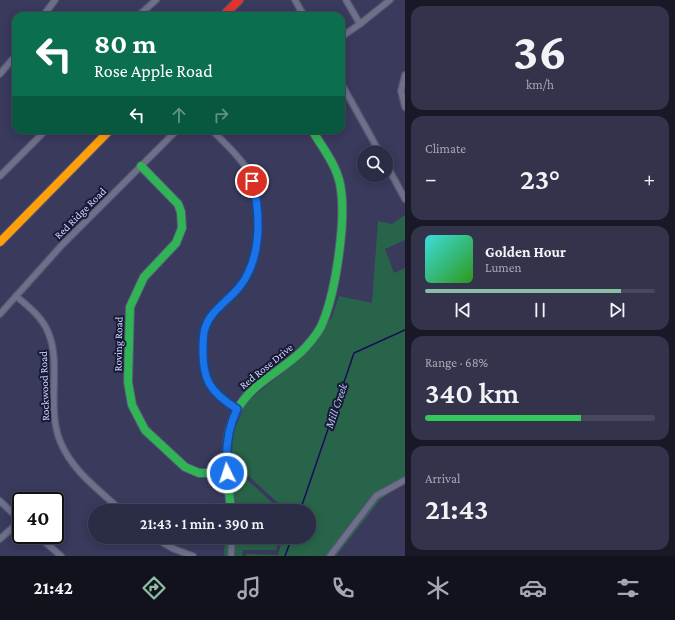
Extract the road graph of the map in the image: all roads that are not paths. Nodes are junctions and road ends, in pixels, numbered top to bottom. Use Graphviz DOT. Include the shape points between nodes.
graph roads {
  1 [pos="56,0"];
  2 [pos="156,0"];
  3 [pos="239,0"];
  4 [pos="295,0"];
  5 [pos="346,0"];
  6 [pos="390,0"];
  7 [pos="46,12"];
  8 [pos="142,12"];
  9 [pos="227,12"];
  10 [pos="302,12"];
  11 [pos="360,24"];
  12 [pos="345,34"];
  13 [pos="12,60"];
  14 [pos="0,74"];
  15 [pos="405,75"];
  16 [pos="345,90"];
  17 [pos="405,107"];
  18 [pos="42,134"];
  19 [pos="106,134"];
  20 [pos="173,134"];
  21 [pos="216,134"];
  22 [pos="314,134"];
  23 [pos="376,146"];
  24 [pos="142,166"];
  25 [pos="0,176"];
  26 [pos="393,177"];
  27 [pos="405,199"];
  28 [pos="0,242"];
  29 [pos="16,296"];
  30 [pos="0,314"];
  31 [pos="237,409"];
  32 [pos="227,473"];
  33 [pos="405,480"];
  34 [pos="0,501"];
  35 [pos="114,504"];
  36 [pos="230,504"];
  37 [pos="12,512"];
  38 [pos="12,529"];
  39 [pos="0,539"];
  40 [pos="47,544"];
  41 [pos="165,544"];
  42 [pos="232,544"];
  43 [pos="60,556"];
  44 [pos="193,556"];
  45 [pos="231,556"];
  46 [pos="330,556"];
  1 -- 7 [label="street"];
  2 -- 8 [label="street"];
  3 -- 9 [label="street"];
  4 -- 10 [label="street"];
  5 -- 11 [label="street"];
  6 -- 11 [label="street"];
  11 -- 12 [label="street"];
  13 -- 14 [label="street"];
  15 -- 17 [label="street" via="400,91"];
  16 -- 23 [label="street"];
  18 -- 25 [label="street"];
  19 -- 28 [label="street"];
  20 -- 24 [label="street, Red Ridge Road"];
  21 -- 31 [label="street" via="243,163 252,181 257,204 256,248 249,271 232,296 212,315 204,329 203,337 202,361 205,377 217,395"];
  22 -- 31 [label="street, Red Rose Drive" via="336,174 342,197 342,217 328,306 318,330 307,346 249,393"];
  24 -- 29 [label="street, Red Ridge Road" via="61,246"];
  24 -- 32 [label="street, Roving Road" via="178,204 182,228 176,243 144,277 130,307 128,382 132,405 145,430 185,466 199,473"];
  26 -- 27 [label="street"];
  29 -- 30 [label="street, Red Ridge Road"];
  29 -- 35 [label="street, Rockwood Road" via="38,316 52,342 54,419 64,451 77,470"];
  31 -- 32 [label="street, Red Rose Drive" via="226,444"];
  32 -- 36 [label="street, Red Rose Drive"];
  33 -- 46 [label="street" via="376,496"];
  34 -- 37 [label="street"];
  38 -- 39 [label="street"];
  40 -- 43 [label="street"];
  41 -- 44 [label="street"];
  42 -- 45 [label="street"];
}
